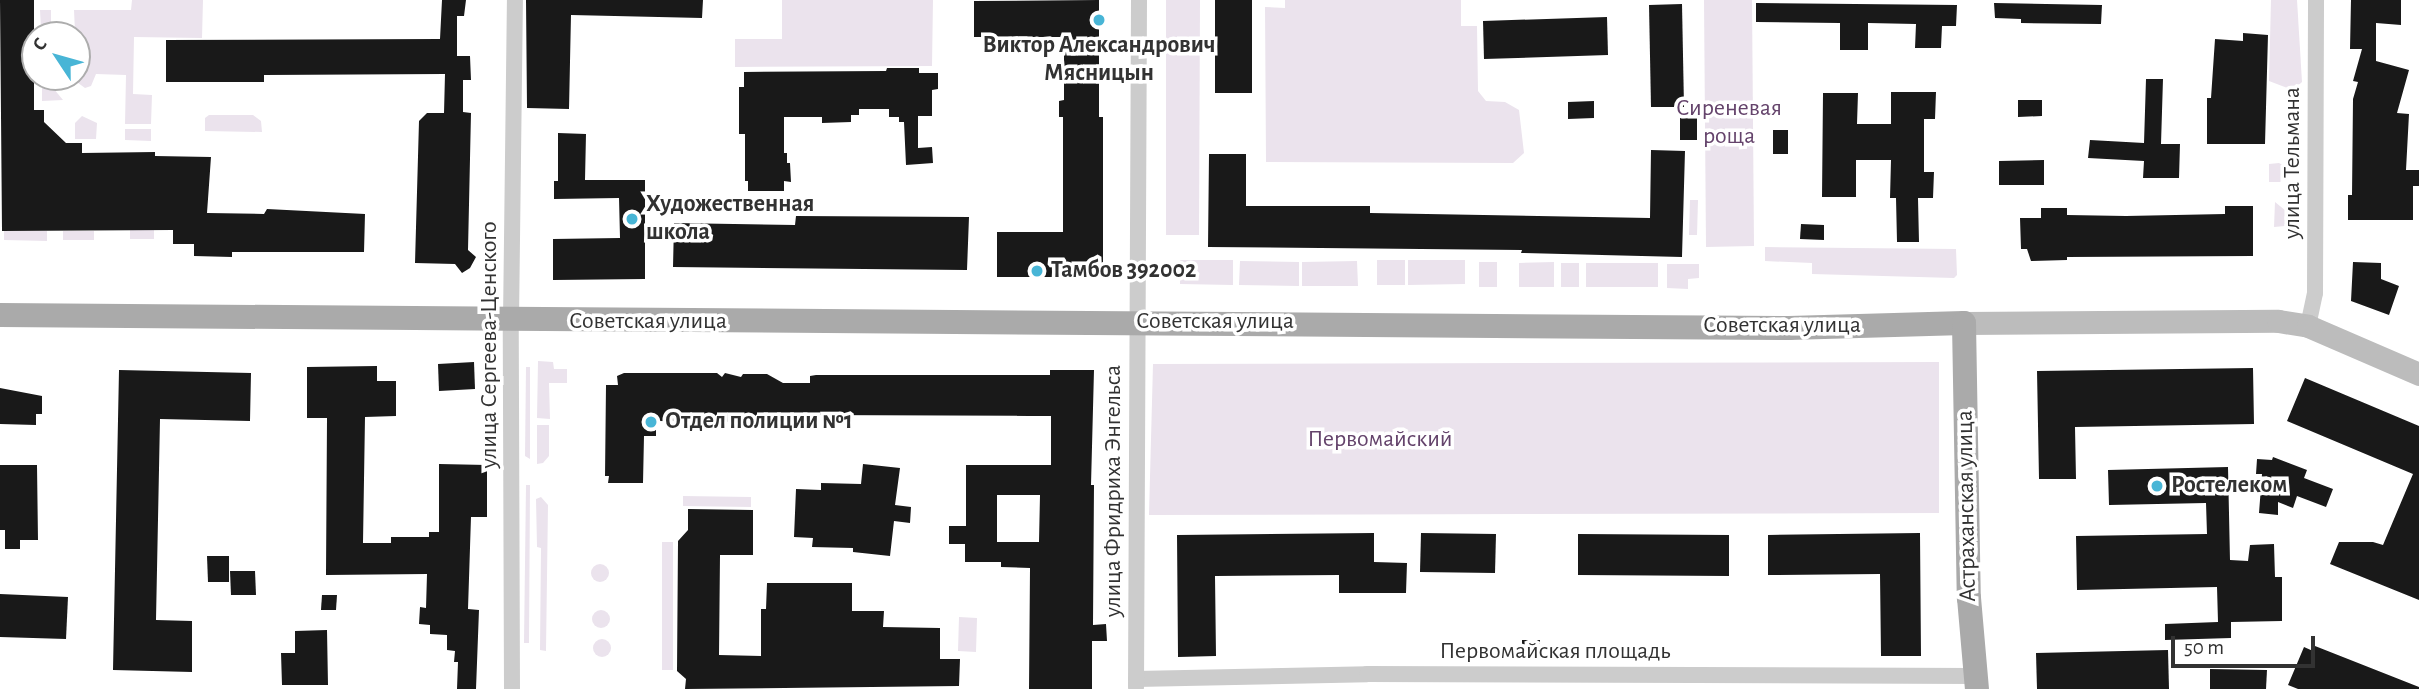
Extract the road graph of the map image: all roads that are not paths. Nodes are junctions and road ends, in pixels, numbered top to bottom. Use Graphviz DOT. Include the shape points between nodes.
graph roads {
  1 [pos="515,0"];
  2 [pos="1139,0"];
  3 [pos="2316,0"];
  4 [pos="0,315"];
  5 [pos="511,321"];
  6 [pos="1138,322"];
  7 [pos="1964,323"];
  8 [pos="2308,326"];
  9 [pos="2419,374"];
  10 [pos="1975,682"];
  11 [pos="1136,684"];
  12 [pos="512,689"];
  1 -- 5 [label="street, улица Сергеева-Ценского"];
  2 -- 6 [label="street, улица Фридриха Энгельса"];
  3 -- 8 [label="street, улица Тельмана" via="2315,293"];
  4 -- 5 [label="main road, Советская улица"];
  5 -- 6 [label="main road, Советская улица"];
  5 -- 12 [label="street, улица Сергеева-Ценского"];
  6 -- 7 [label="main road, Советская улица" via="1789,328"];
  6 -- 11 [label="street, улица Фридриха Энгельса"];
  7 -- 8 [label="main road, Советская улица" via="2278,320"];
  7 -- 10 [label="main road, Астраханская улица"];
  8 -- 9 [label="main road, Советская улица"];
  10 -- 11 [label="street, Первомайская площадь" via="1367,674"];
}
